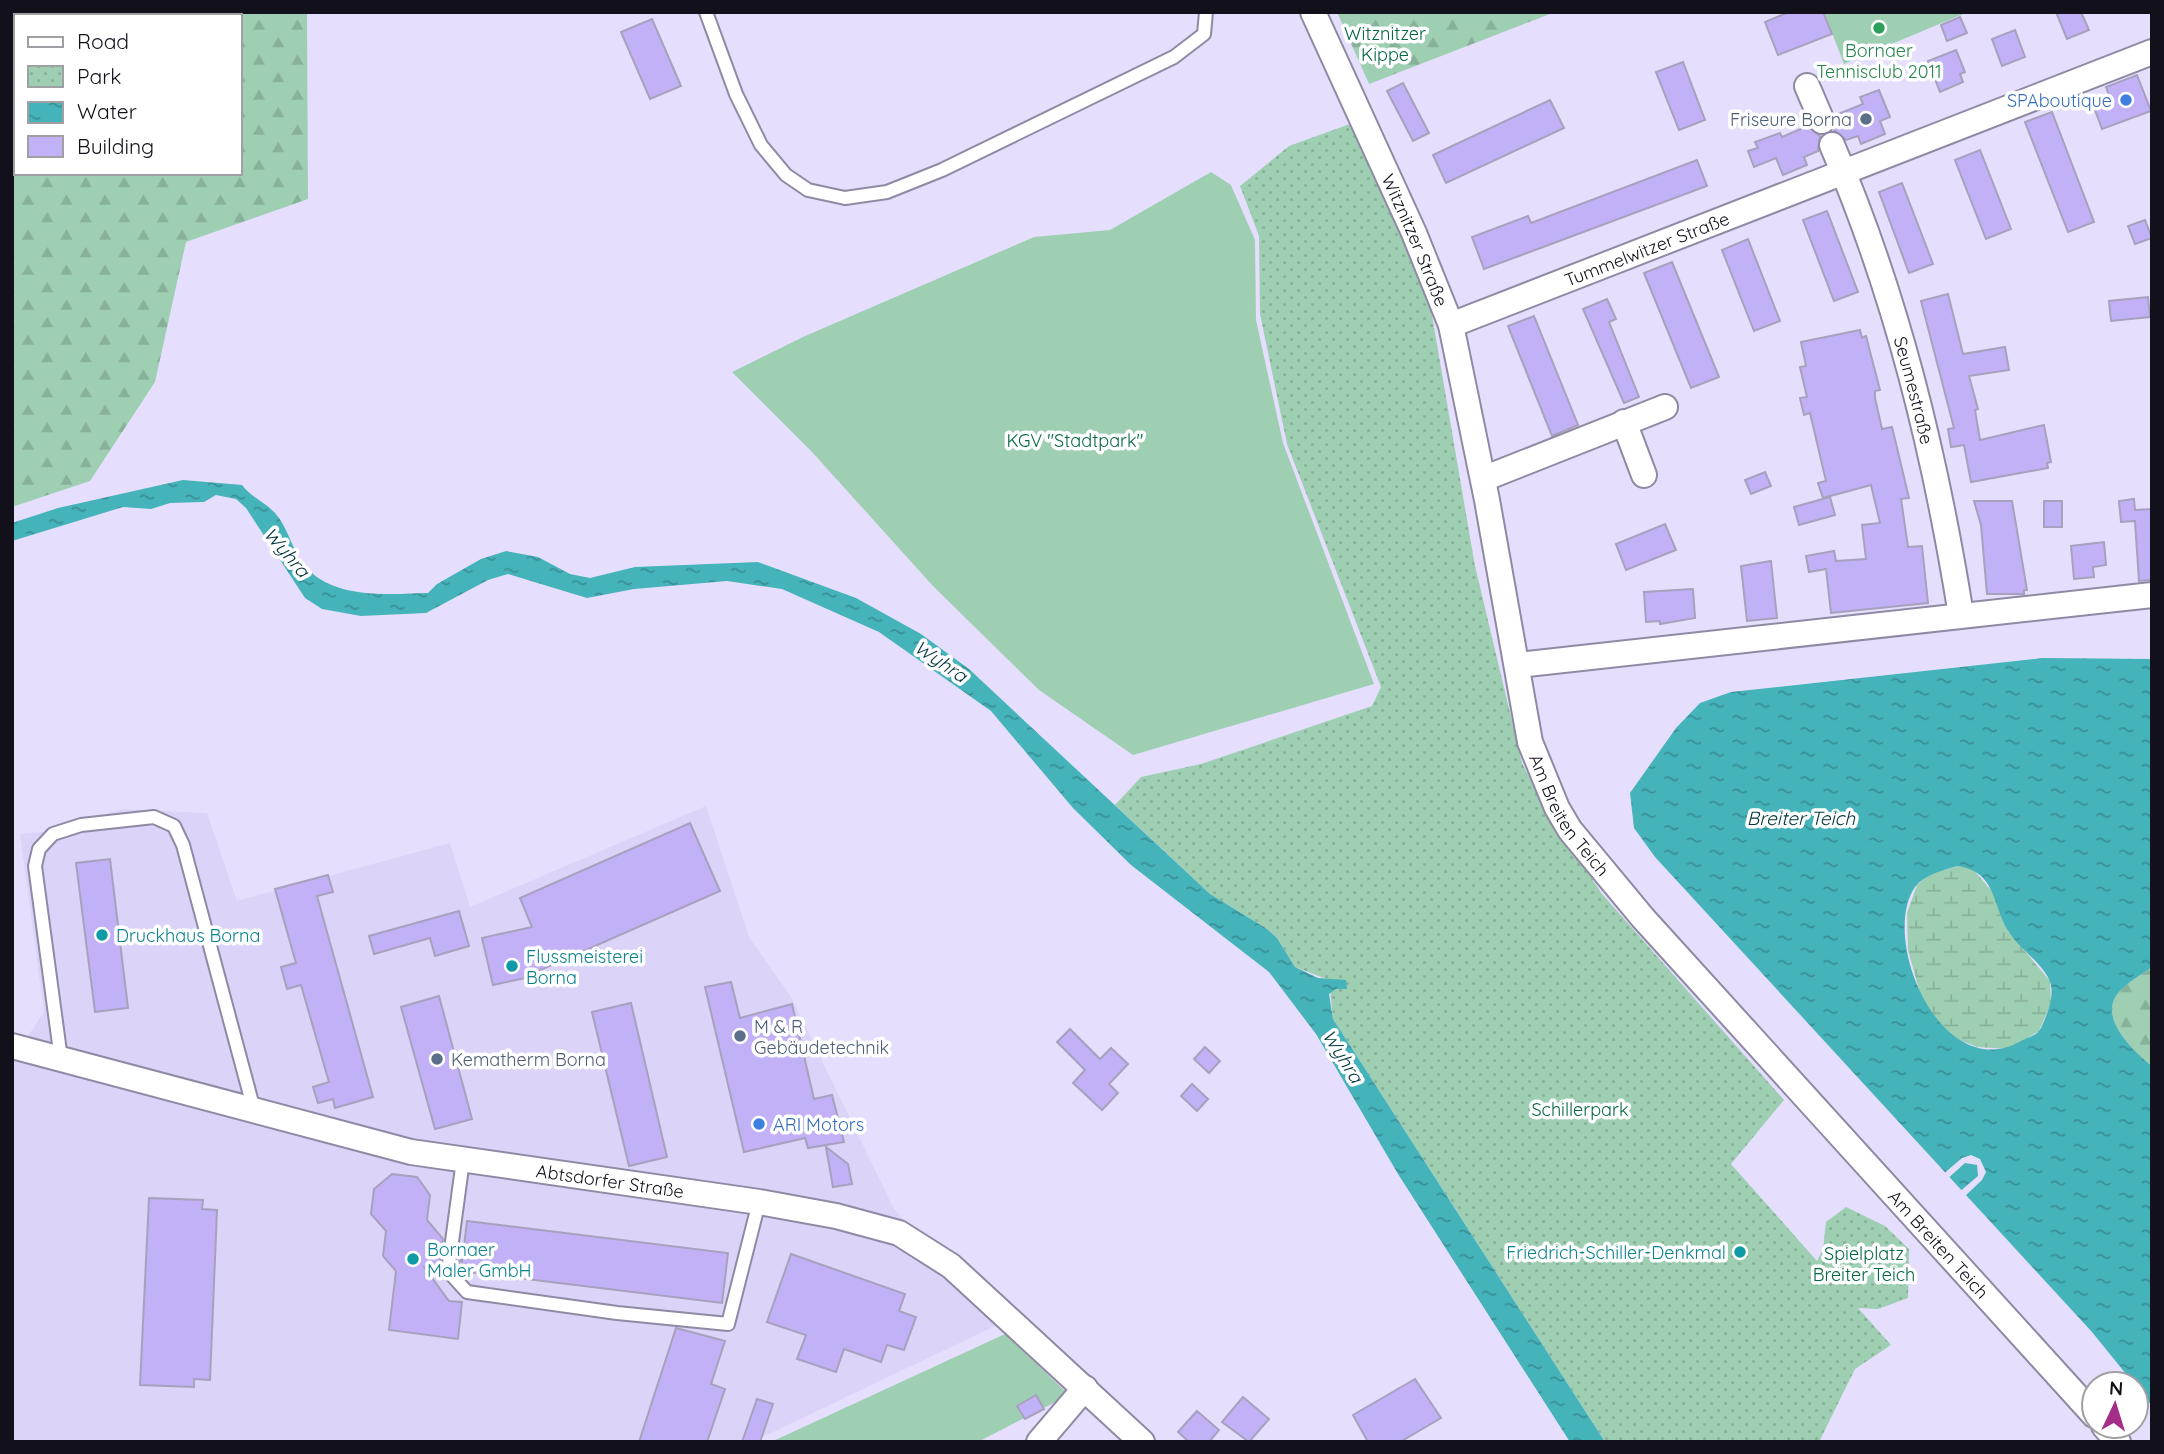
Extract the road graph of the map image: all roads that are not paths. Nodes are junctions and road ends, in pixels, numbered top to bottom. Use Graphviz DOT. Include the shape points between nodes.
graph roads {
  1 [pos="706,12"];
  2 [pos="1313,12"];
  3 [pos="1207,13"];
  4 [pos="2152,52"];
  5 [pos="1807,86"];
  6 [pos="1822,121"];
  7 [pos="1832,145"];
  8 [pos="1844,172"];
  9 [pos="1451,325"];
  10 [pos="1665,407"];
  11 [pos="1624,422"];
  12 [pos="1644,475"];
  13 [pos="1483,480"];
  14 [pos="2152,595"];
  15 [pos="1961,615"];
  16 [pos="1518,665"];
  17 [pos="12,1046"];
  18 [pos="61,1060"];
  19 [pos="254,1111"];
  20 [pos="463,1160"];
  21 [pos="759,1202"];
  22 [pos="1085,1388"];
  23 [pos="2080,1400"];
  24 [pos="1039,1442"];
  25 [pos="1142,1442"];
  1 -- 3 [label="lane" via="736,94 761,145 786,175 808,190 845,198 887,192 942,170 1174,57 1203,34"];
  2 -- 9 [label="street, Witznitzer Straße"];
  4 -- 8 [label="street, Tummelwitzer Straße"];
  5 -- 6 [label="street"];
  7 -- 8 [label="street"];
  8 -- 9 [label="street, Tummelwitzer Straße"];
  8 -- 15 [label="street, Seumestraße" via="1906,351 1944,509"];
  9 -- 13 [label="street, Witznitzer Straße"];
  10 -- 11 [label="street"];
  11 -- 12 [label="street"];
  11 -- 13 [label="street"];
  13 -- 16 [label="street, Witznitzer Straße"];
  14 -- 15 [label="street"];
  15 -- 16 [label="street"];
  16 -- 23 [label="street, Am Breiten Teich" via="1530,742 1570,830 1643,918"];
  17 -- 18 [label="street, Abtsdorfer Straße"];
  18 -- 19 [label="street, Abtsdorfer Straße"];
  18 -- 19 [label="lane" via="35,866 39,849 53,834 82,825 154,817 174,826 183,845"];
  19 -- 20 [label="street, Abtsdorfer Straße" via="411,1152"];
  20 -- 21 [label="street, Abtsdorfer Straße"];
  20 -- 21 [label="lane" via="448,1271 467,1292 728,1324"];
  21 -- 22 [label="street, Abtsdorfer Straße" via="899,1233 951,1266"];
  22 -- 24 [label="street"];
  22 -- 25 [label="street, Abtsdorfer Straße"];
}
